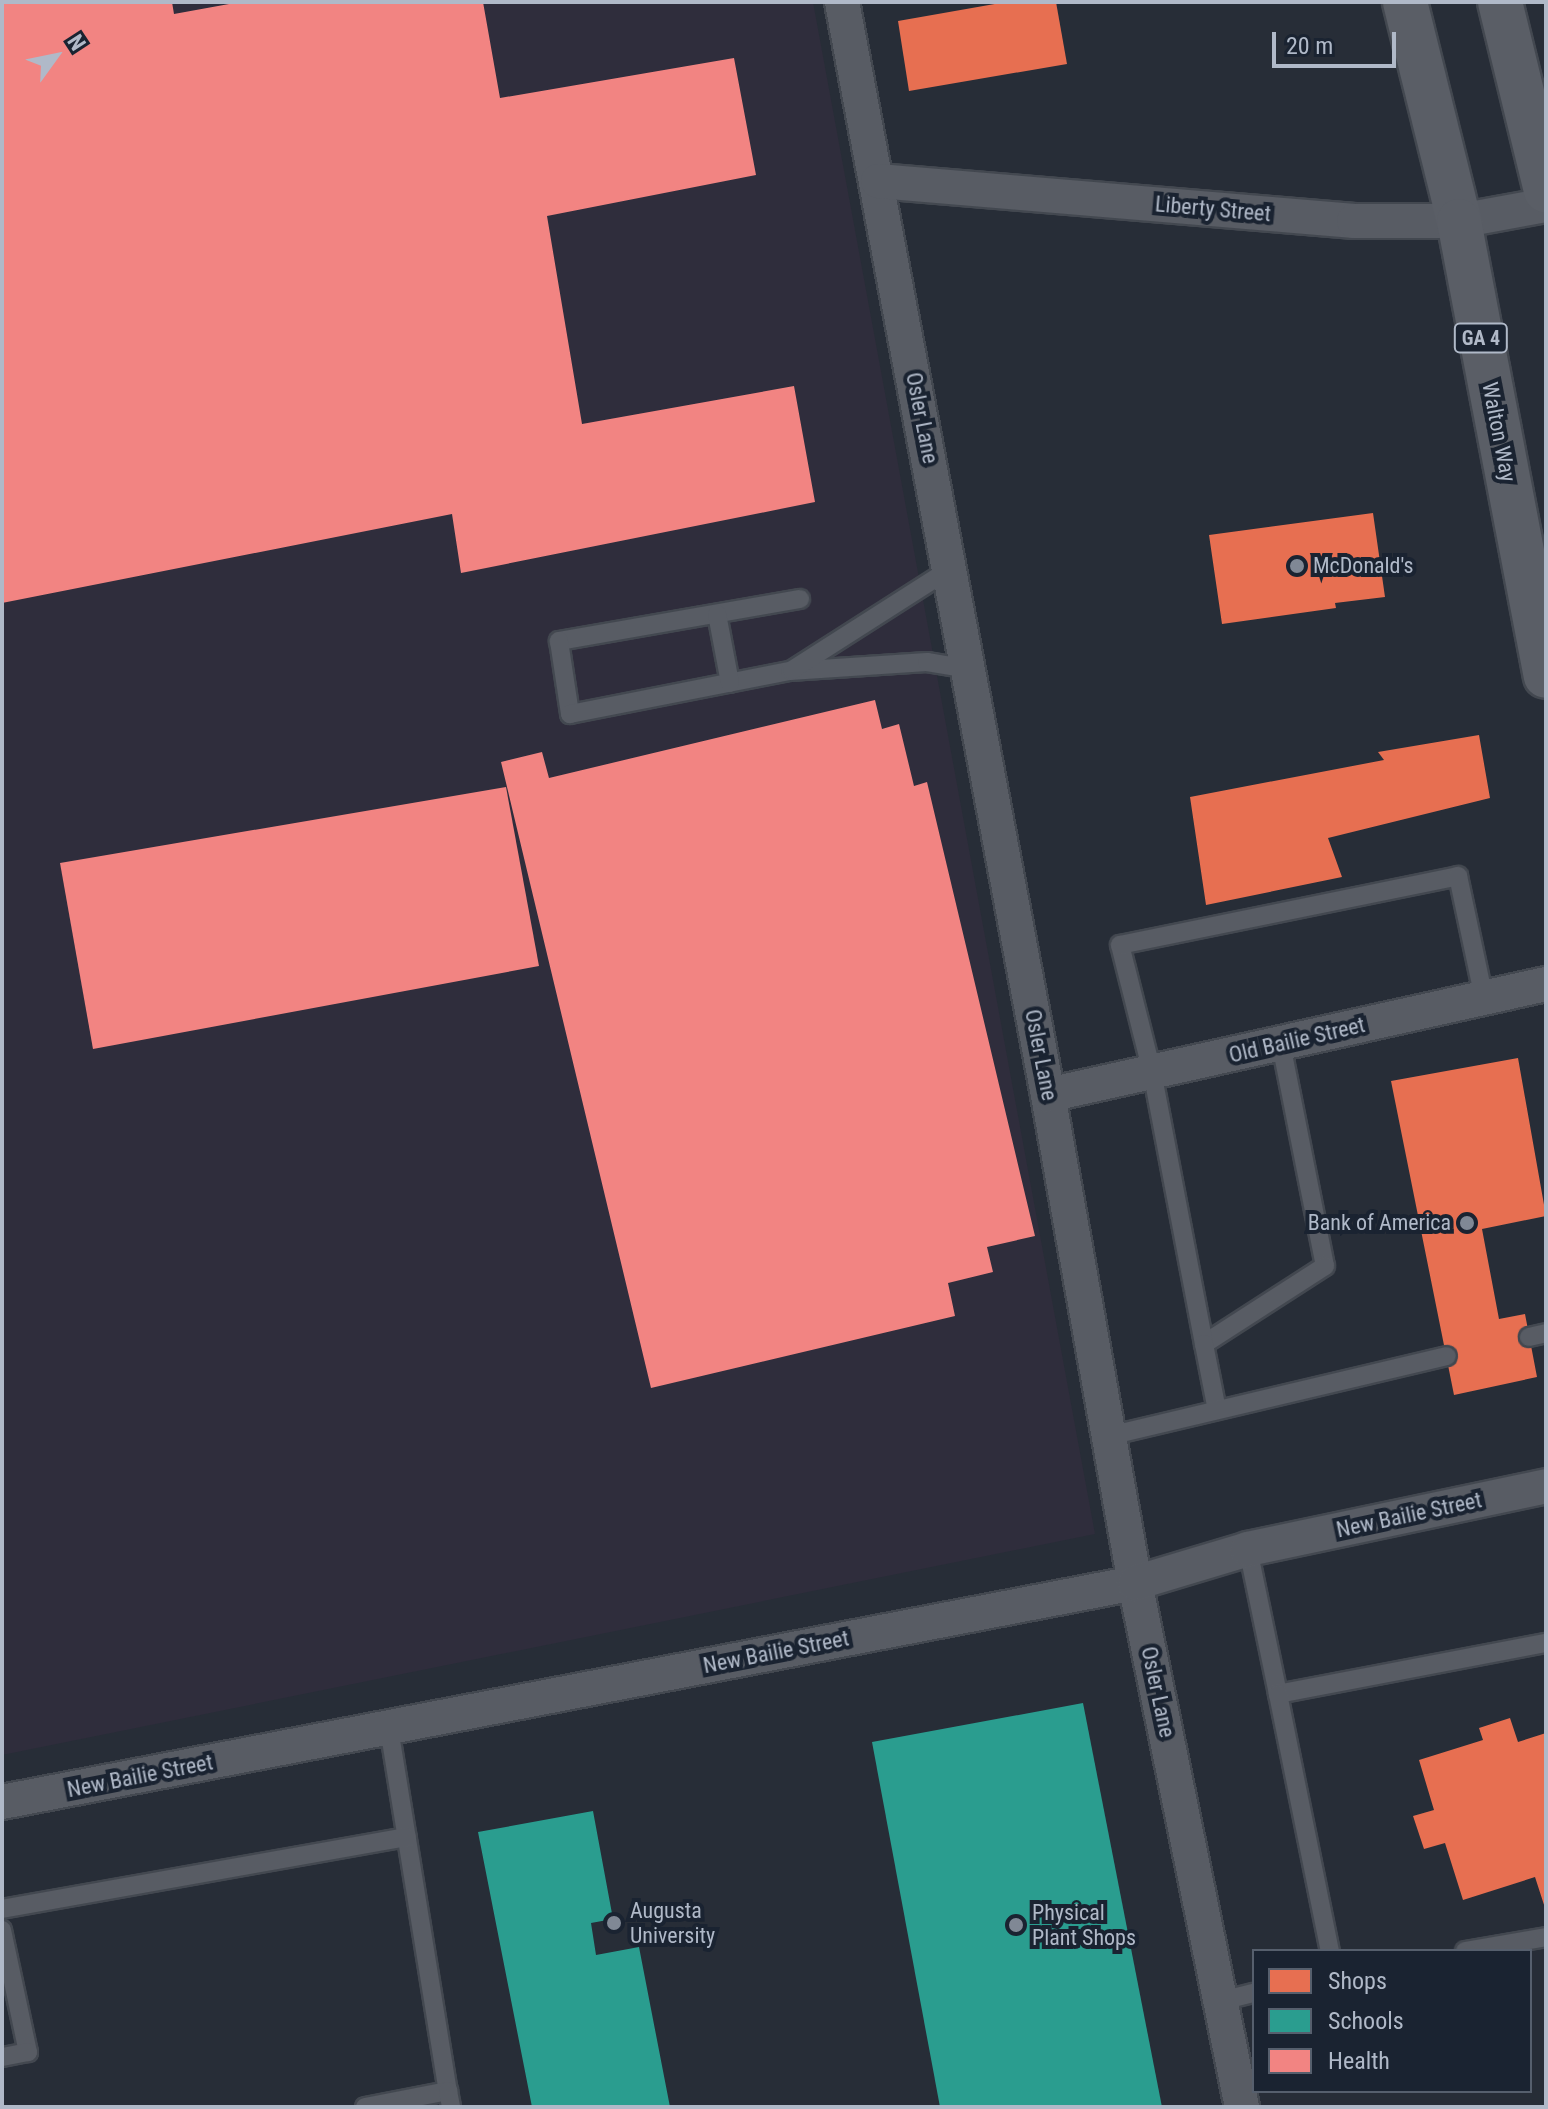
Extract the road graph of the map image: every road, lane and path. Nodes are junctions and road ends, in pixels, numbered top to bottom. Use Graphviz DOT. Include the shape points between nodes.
graph roads {
  1 [pos="842,2"];
  2 [pos="1405,2"];
  3 [pos="1502,8"];
  4 [pos="878,181"];
  5 [pos="1546,190"];
  6 [pos="1546,205"];
  7 [pos="1459,221"];
  8 [pos="950,569"];
  9 [pos="800,599"];
  10 [pos="717,614"];
  11 [pos="969,669"];
  12 [pos="790,671"];
  13 [pos="1546,676"];
  14 [pos="730,683"];
  15 [pos="1546,984"];
  16 [pos="1484,998"];
  17 [pos="1281,1044"];
  18 [pos="1152,1072"];
  19 [pos="1048,1095"];
  20 [pos="1204,1344"];
  21 [pos="1447,1356"];
  22 [pos="1217,1410"];
  23 [pos="1109,1436"];
  24 [pos="1546,1486"];
  25 [pos="1248,1549"];
  26 [pos="1135,1583"];
  27 [pos="1546,1643"];
  28 [pos="1278,1694"];
  29 [pos="389,1728"];
  30 [pos="2,1802"];
  31 [pos="407,1837"];
  32 [pos="2,1909"];
  33 [pos="2,1930"];
  34 [pos="1546,1937"];
  35 [pos="1330,1949"];
  36 [pos="1477,1949"];
  37 [pos="1252,1993"];
  38 [pos="1221,2001"];
  39 [pos="2,2057"];
  40 [pos="450,2099"];
  41 [pos="365,2107"];
  42 [pos="1242,2107"];
  1 -- 4 [label="street, Osler Lane"];
  2 -- 7 [label="main road, Walton Way / GA 4"];
  3 -- 5 [label="main road"];
  4 -- 7 [label="street, Liberty Street" via="1354,221"];
  4 -- 8 [label="street, Osler Lane"];
  6 -- 7 [label="street, Liberty Street"];
  7 -- 13 [label="main road, Walton Way / GA 4"];
  8 -- 11 [label="street, Osler Lane"];
  8 -- 12 [label="lane"];
  9 -- 10 [label="lane"];
  10 -- 14 [label="lane"];
  10 -- 14 [label="lane" via="559,641 570,714"];
  11 -- 12 [label="lane" via="927,662"];
  11 -- 19 [label="street, Osler Lane"];
  12 -- 14 [label="lane"];
  15 -- 16 [label="street, Old Bailie Street"];
  16 -- 17 [label="street, Old Bailie Street"];
  16 -- 18 [label="lane" via="1458,876 1120,945"];
  17 -- 18 [label="street, Old Bailie Street"];
  17 -- 20 [label="lane" via="1325,1266"];
  18 -- 19 [label="street, Old Bailie Street"];
  18 -- 20 [label="lane"];
  19 -- 23 [label="street, Osler Lane"];
  20 -- 22 [label="lane"];
  21 -- 22 [label="lane"];
  22 -- 23 [label="lane"];
  23 -- 26 [label="street, Osler Lane"];
  24 -- 25 [label="street, New Bailie Street"];
  25 -- 26 [label="street, New Bailie Street"];
  25 -- 28 [label="lane"];
  26 -- 29 [label="street, New Bailie Street"];
  26 -- 38 [label="street, Osler Lane"];
  27 -- 28 [label="lane"];
  28 -- 35 [label="lane"];
  29 -- 30 [label="street, New Bailie Street"];
  29 -- 31 [label="lane"];
  31 -- 32 [label="lane"];
  31 -- 40 [label="lane"];
  33 -- 39 [label="lane" via="28,2052"];
  34 -- 36 [label="lane"];
  37 -- 38 [label="lane"];
  38 -- 42 [label="street, Osler Lane"];
  40 -- 41 [label="lane"];
}
